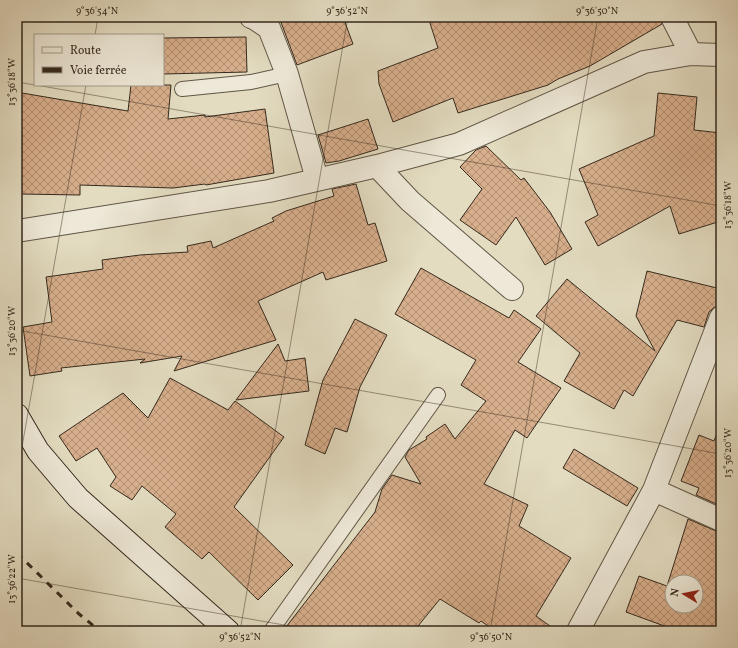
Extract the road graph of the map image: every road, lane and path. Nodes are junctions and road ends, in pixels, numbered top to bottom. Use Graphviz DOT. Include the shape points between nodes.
graph roads {
  1 [pos="251,17"];
  2 [pos="672,17"];
  3 [pos="691,54"];
  4 [pos="721,55"];
  5 [pos="287,74"];
  6 [pos="182,89"];
  7 [pos="377,166"];
  8 [pos="317,179"];
  9 [pos="17,231"];
  10 [pos="512,289"];
  11 [pos="721,317"];
  12 [pos="438,395"];
  13 [pos="17,415"];
  14 [pos="654,490"];
  15 [pos="721,520"];
  16 [pos="228,631"];
  17 [pos="271,631"];
  18 [pos="578,631"];
  1 -- 5 [label="street" via="269,28"];
  2 -- 3 [label="street"];
  3 -- 4 [label="street"];
  3 -- 7 [label="street" via="644,62 459,144"];
  5 -- 6 [label="lane" via="251,82"];
  5 -- 8 [label="street"];
  7 -- 8 [label="street"];
  7 -- 10 [label="street" via="410,201"];
  8 -- 9 [label="street" via="269,191"];
  11 -- 14 [label="street"];
  12 -- 17 [label="lane"];
  13 -- 16 [label="street" via="38,451 78,498"];
  14 -- 15 [label="street"];
  14 -- 18 [label="street"];
}
